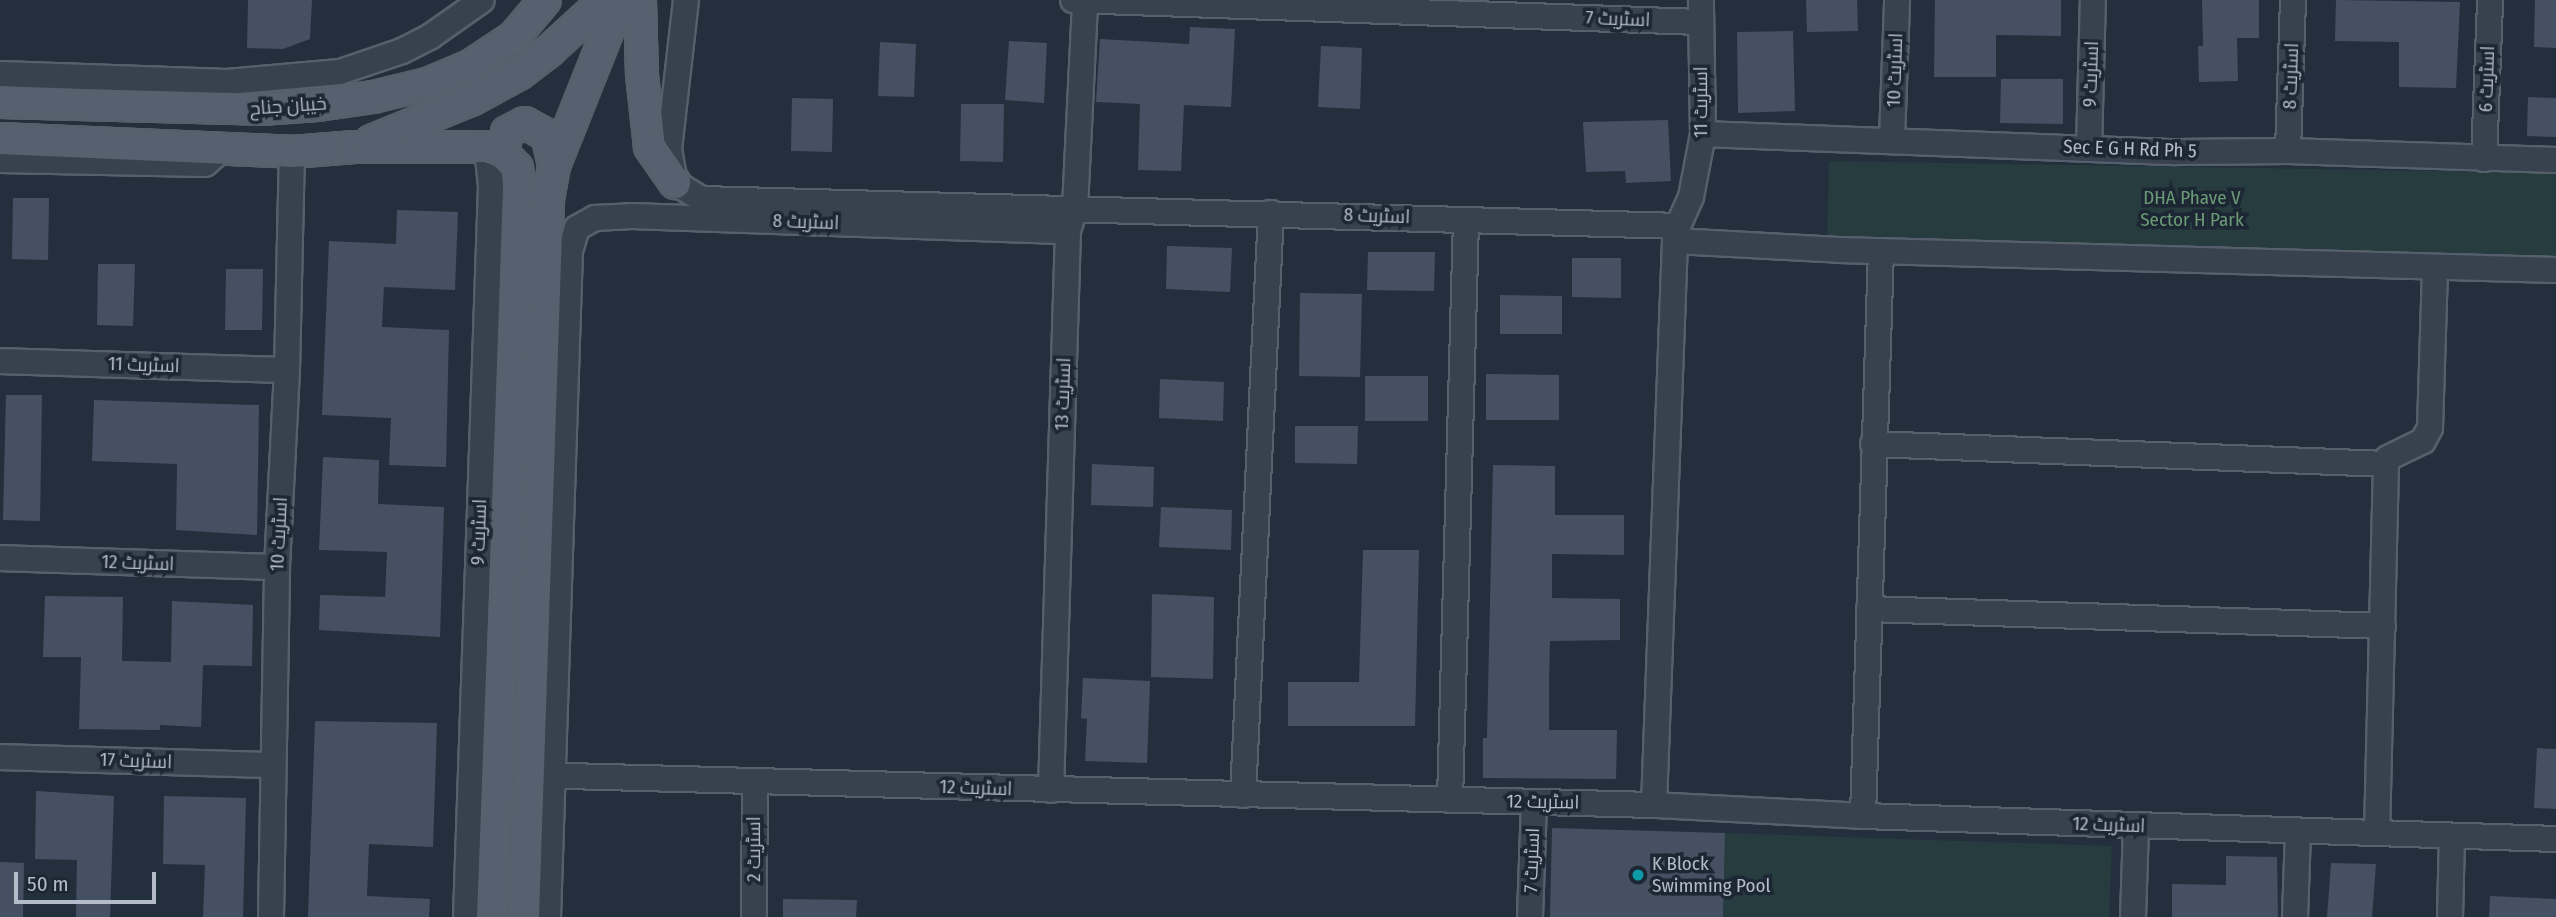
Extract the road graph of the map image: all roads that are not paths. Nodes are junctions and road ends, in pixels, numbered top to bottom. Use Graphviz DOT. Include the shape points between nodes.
graph roads {
  1 [pos="482,0"];
  2 [pos="545,0"];
  3 [pos="605,0"];
  4 [pos="620,0"];
  5 [pos="640,0"];
  6 [pos="686,0"];
  7 [pos="1073,0"];
  8 [pos="1085,0"];
  9 [pos="1897,0"];
  10 [pos="2093,0"];
  11 [pos="2293,0"];
  12 [pos="2490,0"];
  13 [pos="1701,11"];
  14 [pos="0,74"];
  15 [pos="226,95"];
  16 [pos="0,102"];
  17 [pos="1703,134"];
  18 [pos="0,139"];
  19 [pos="1892,139"];
  20 [pos="355,147"];
  21 [pos="2089,148"];
  22 [pos="222,149"];
  23 [pos="495,150"];
  24 [pos="2288,151"];
  25 [pos="292,152"];
  26 [pos="2484,159"];
  27 [pos="0,160"];
  28 [pos="2556,160"];
  29 [pos="554,166"];
  30 [pos="675,183"];
  31 [pos="1271,213"];
  32 [pos="1072,220"];
  33 [pos="1466,220"];
  34 [pos="1676,234"];
  35 [pos="1881,251"];
  36 [pos="2435,267"];
  37 [pos="2556,270"];
  38 [pos="0,361"];
  39 [pos="287,370"];
  40 [pos="1873,444"];
  41 [pos="2386,464"];
  42 [pos="0,558"];
  43 [pos="276,567"];
  44 [pos="1869,609"];
  45 [pos="2383,626"];
  46 [pos="0,757"];
  47 [pos="273,765"];
  48 [pos="541,776"];
  49 [pos="755,781"];
  50 [pos="1051,790"];
  51 [pos="1243,795"];
  52 [pos="1450,800"];
  53 [pos="1534,802"];
  54 [pos="1654,805"];
  55 [pos="1863,816"];
  56 [pos="2136,826"];
  57 [pos="2298,831"];
  58 [pos="2377,833"];
  59 [pos="2452,836"];
  60 [pos="2556,839"];
  61 [pos="271,917"];
  62 [pos="466,917"];
  63 [pos="492,917"];
  64 [pos="524,917"];
  65 [pos="548,917"];
  66 [pos="754,917"];
  67 [pos="1530,917"];
  68 [pos="2133,917"];
  69 [pos="2295,917"];
  70 [pos="2450,917"];
  1 -- 15 [label="street" via="402,51 340,72"];
  2 -- 15 [label="main road, خیبان جناح" via="514,37 470,66 427,84 318,105"];
  3 -- 20 [label="main road" via="519,74 473,99"];
  4 -- 29 [label="main road"];
  5 -- 30 [label="main road" via="650,148"];
  6 -- 30 [label="street" via="669,149"];
  7 -- 8 [label="street, اسٹریٹ 7"];
  8 -- 13 [label="street, اسٹریٹ 7"];
  8 -- 32 [label="street, اسٹریٹ 13"];
  9 -- 19 [label="street, اسٹریٹ 10"];
  10 -- 21 [label="street, اسٹریٹ 9"];
  11 -- 24 [label="street, اسٹریٹ 8"];
  12 -- 26 [label="street, اسٹریٹ 6"];
  13 -- 17 [label="street, اسٹریٹ 11"];
  14 -- 15 [label="street"];
  15 -- 16 [label="main road, خیبان جناح"];
  17 -- 19 [label="street, Sec E G H Rd Ph 5"];
  17 -- 34 [label="street, اسٹریٹ 11" via="1691,197"];
  18 -- 22 [label="main road"];
  19 -- 21 [label="street, Sec E G H Rd Ph 5"];
  20 -- 23 [label="main road"];
  20 -- 25 [label="main road"];
  21 -- 24 [label="street, Sec E G H Rd Ph 5"];
  22 -- 25 [label="main road"];
  22 -- 27 [label="street" via="205,164"];
  23 -- 29 [label="main road" via="507,132 525,123 547,135"];
  23 -- 62 [label="street, اسٹریٹ 9"];
  23 -- 63 [label="main road" via="517,169 519,188"];
  24 -- 26 [label="street, Sec E G H Rd Ph 5"];
  25 -- 39 [label="street, اسٹریٹ 10"];
  26 -- 28 [label="street, Sec E G H Rd Ph 5"];
  29 -- 48 [label="main road" via="548,200"];
  30 -- 32 [label="street" via="702,199"];
  31 -- 32 [label="street, اسٹریٹ 8"];
  31 -- 33 [label="street, اسٹریٹ 8"];
  31 -- 51 [label="street"];
  32 -- 48 [label="street, اسٹریٹ 8" via="595,218 577,228 570,251"];
  32 -- 50 [label="street, اسٹریٹ 13"];
  33 -- 34 [label="street, اسٹریٹ 8"];
  33 -- 52 [label="street"];
  34 -- 35 [label="street, اسٹریٹ 8"];
  34 -- 54 [label="street"];
  35 -- 36 [label="street, اسٹریٹ 8"];
  35 -- 40 [label="street"];
  36 -- 37 [label="street, اسٹریٹ 8"];
  36 -- 41 [label="street" via="2430,428 2423,441 2388,458"];
  38 -- 39 [label="street, اسٹریٹ 11"];
  39 -- 43 [label="street, اسٹریٹ 10"];
  40 -- 41 [label="street"];
  40 -- 44 [label="street"];
  41 -- 45 [label="street"];
  42 -- 43 [label="street, اسٹریٹ 12"];
  43 -- 47 [label="street, اسٹریٹ 10"];
  44 -- 45 [label="street"];
  44 -- 55 [label="street"];
  45 -- 58 [label="street"];
  46 -- 47 [label="street, اسٹریٹ 17"];
  47 -- 61 [label="street, اسٹریٹ 10"];
  48 -- 49 [label="street, اسٹریٹ 12"];
  48 -- 64 [label="main road"];
  48 -- 65 [label="street, اسٹریٹ 8"];
  49 -- 50 [label="street, اسٹریٹ 12"];
  49 -- 66 [label="street, اسٹریٹ 2"];
  50 -- 51 [label="street, اسٹریٹ 12"];
  51 -- 52 [label="street, اسٹریٹ 12"];
  52 -- 53 [label="street, اسٹریٹ 12"];
  53 -- 54 [label="street, اسٹریٹ 12"];
  53 -- 67 [label="street, اسٹریٹ 7"];
  54 -- 55 [label="street, اسٹریٹ 12"];
  55 -- 56 [label="street, اسٹریٹ 12"];
  56 -- 57 [label="street, اسٹریٹ 12"];
  56 -- 68 [label="street"];
  57 -- 58 [label="street, اسٹریٹ 12"];
  57 -- 69 [label="street"];
  58 -- 59 [label="street, اسٹریٹ 12"];
  59 -- 60 [label="street, اسٹریٹ 12"];
  59 -- 70 [label="street"];
}
